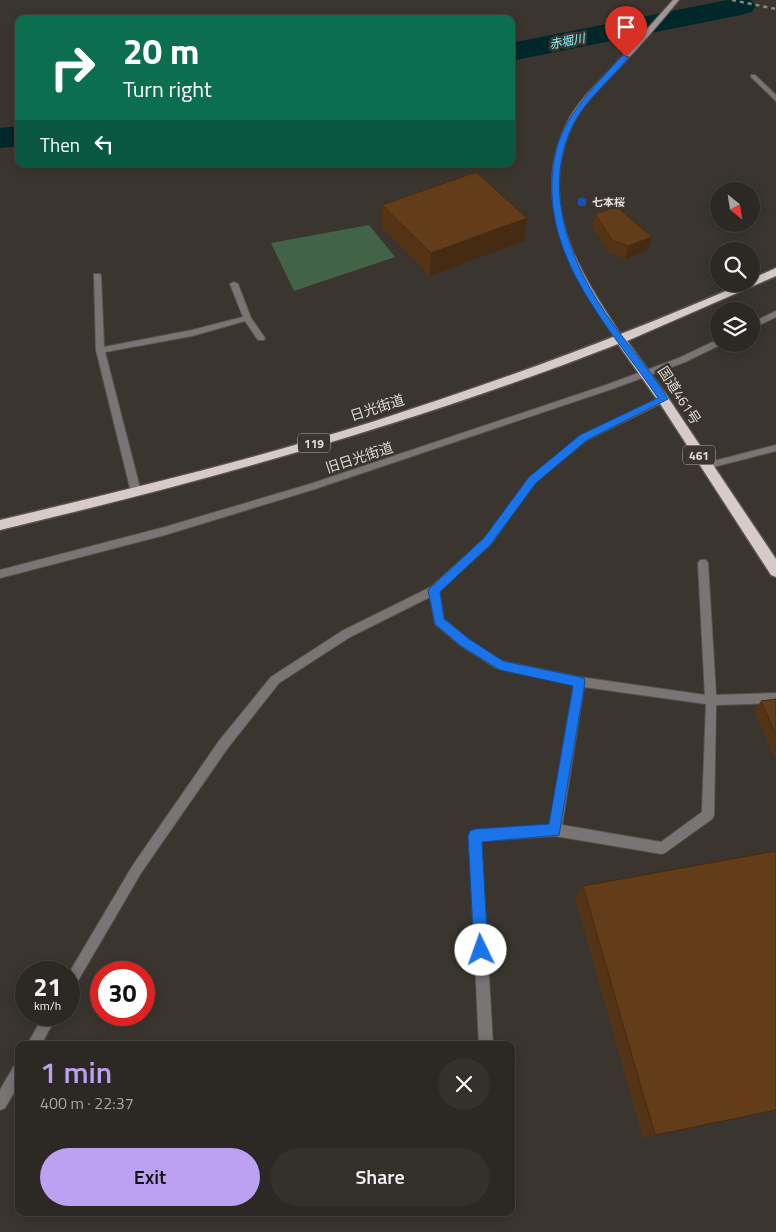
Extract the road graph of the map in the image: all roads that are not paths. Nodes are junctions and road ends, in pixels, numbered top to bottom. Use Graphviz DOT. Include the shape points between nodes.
graph roads {
  1 [pos="675,2"];
  2 [pos="753,76"];
  3 [pos="776,99"];
  4 [pos="776,272"];
  5 [pos="97,276"];
  6 [pos="760,280"];
  7 [pos="234,284"];
  8 [pos="732,292"];
  9 [pos="776,314"];
  10 [pos="247,318"];
  11 [pos="760,322"];
  12 [pos="261,338"];
  13 [pos="620,339"];
  14 [pos="710,346"];
  15 [pos="100,350"];
  16 [pos="646,373"];
  17 [pos="663,399"];
  18 [pos="776,448"];
  19 [pos="706,466"];
  20 [pos="136,492"];
  21 [pos="0,525"];
  22 [pos="703,563"];
  23 [pos="776,571"];
  24 [pos="0,574"];
  25 [pos="434,590"];
  26 [pos="580,682"];
  27 [pos="776,698"];
  28 [pos="711,700"];
  29 [pos="554,830"];
  30 [pos="80,966"];
  31 [pos="45,1026"];
  32 [pos="36,1041"];
  33 [pos="486,1041"];
  34 [pos="15,1077"];
  35 [pos="0,1102"];
  1 -- 13 [label="street" via="574,116 556,163 557,216 565,242 576,271 594,303"];
  2 -- 3 [label="street"];
  4 -- 6 [label="highway, 日光街道 / 119"];
  5 -- 15 [label="street"];
  7 -- 10 [label="street"];
  8 -- 13 [label="highway, 日光街道 / 119"];
  9 -- 11 [label="street"];
  10 -- 12 [label="street"];
  10 -- 15 [label="street" via="192,333"];
  13 -- 16 [label="highway, 国道461号 / 461"];
  13 -- 20 [label="highway, 日光街道 / 119" via="465,396 364,428"];
  14 -- 16 [label="street, 旧日光街道"];
  15 -- 20 [label="street"];
  16 -- 17 [label="highway, 国道461号 / 461"];
  16 -- 24 [label="street, 旧日光街道" via="312,487 165,531"];
  17 -- 19 [label="highway, 国道461号 / 461"];
  17 -- 25 [label="street" via="584,438 532,480 488,541"];
  18 -- 19 [label="street"];
  19 -- 23 [label="highway, 国道461号 / 461"];
  20 -- 21 [label="highway, 日光街道 / 119"];
  22 -- 28 [label="street"];
  25 -- 26 [label="street" via="439,621 465,643 500,665"];
  25 -- 30 [label="street" via="346,634 275,680 223,745 137,869"];
  26 -- 28 [label="street"];
  26 -- 29 [label="street"];
  27 -- 28 [label="street"];
  28 -- 29 [label="street" via="708,815 662,848"];
  29 -- 33 [label="street" via="475,836"];
  31 -- 32 [label="street"];
  34 -- 35 [label="street"];
}
